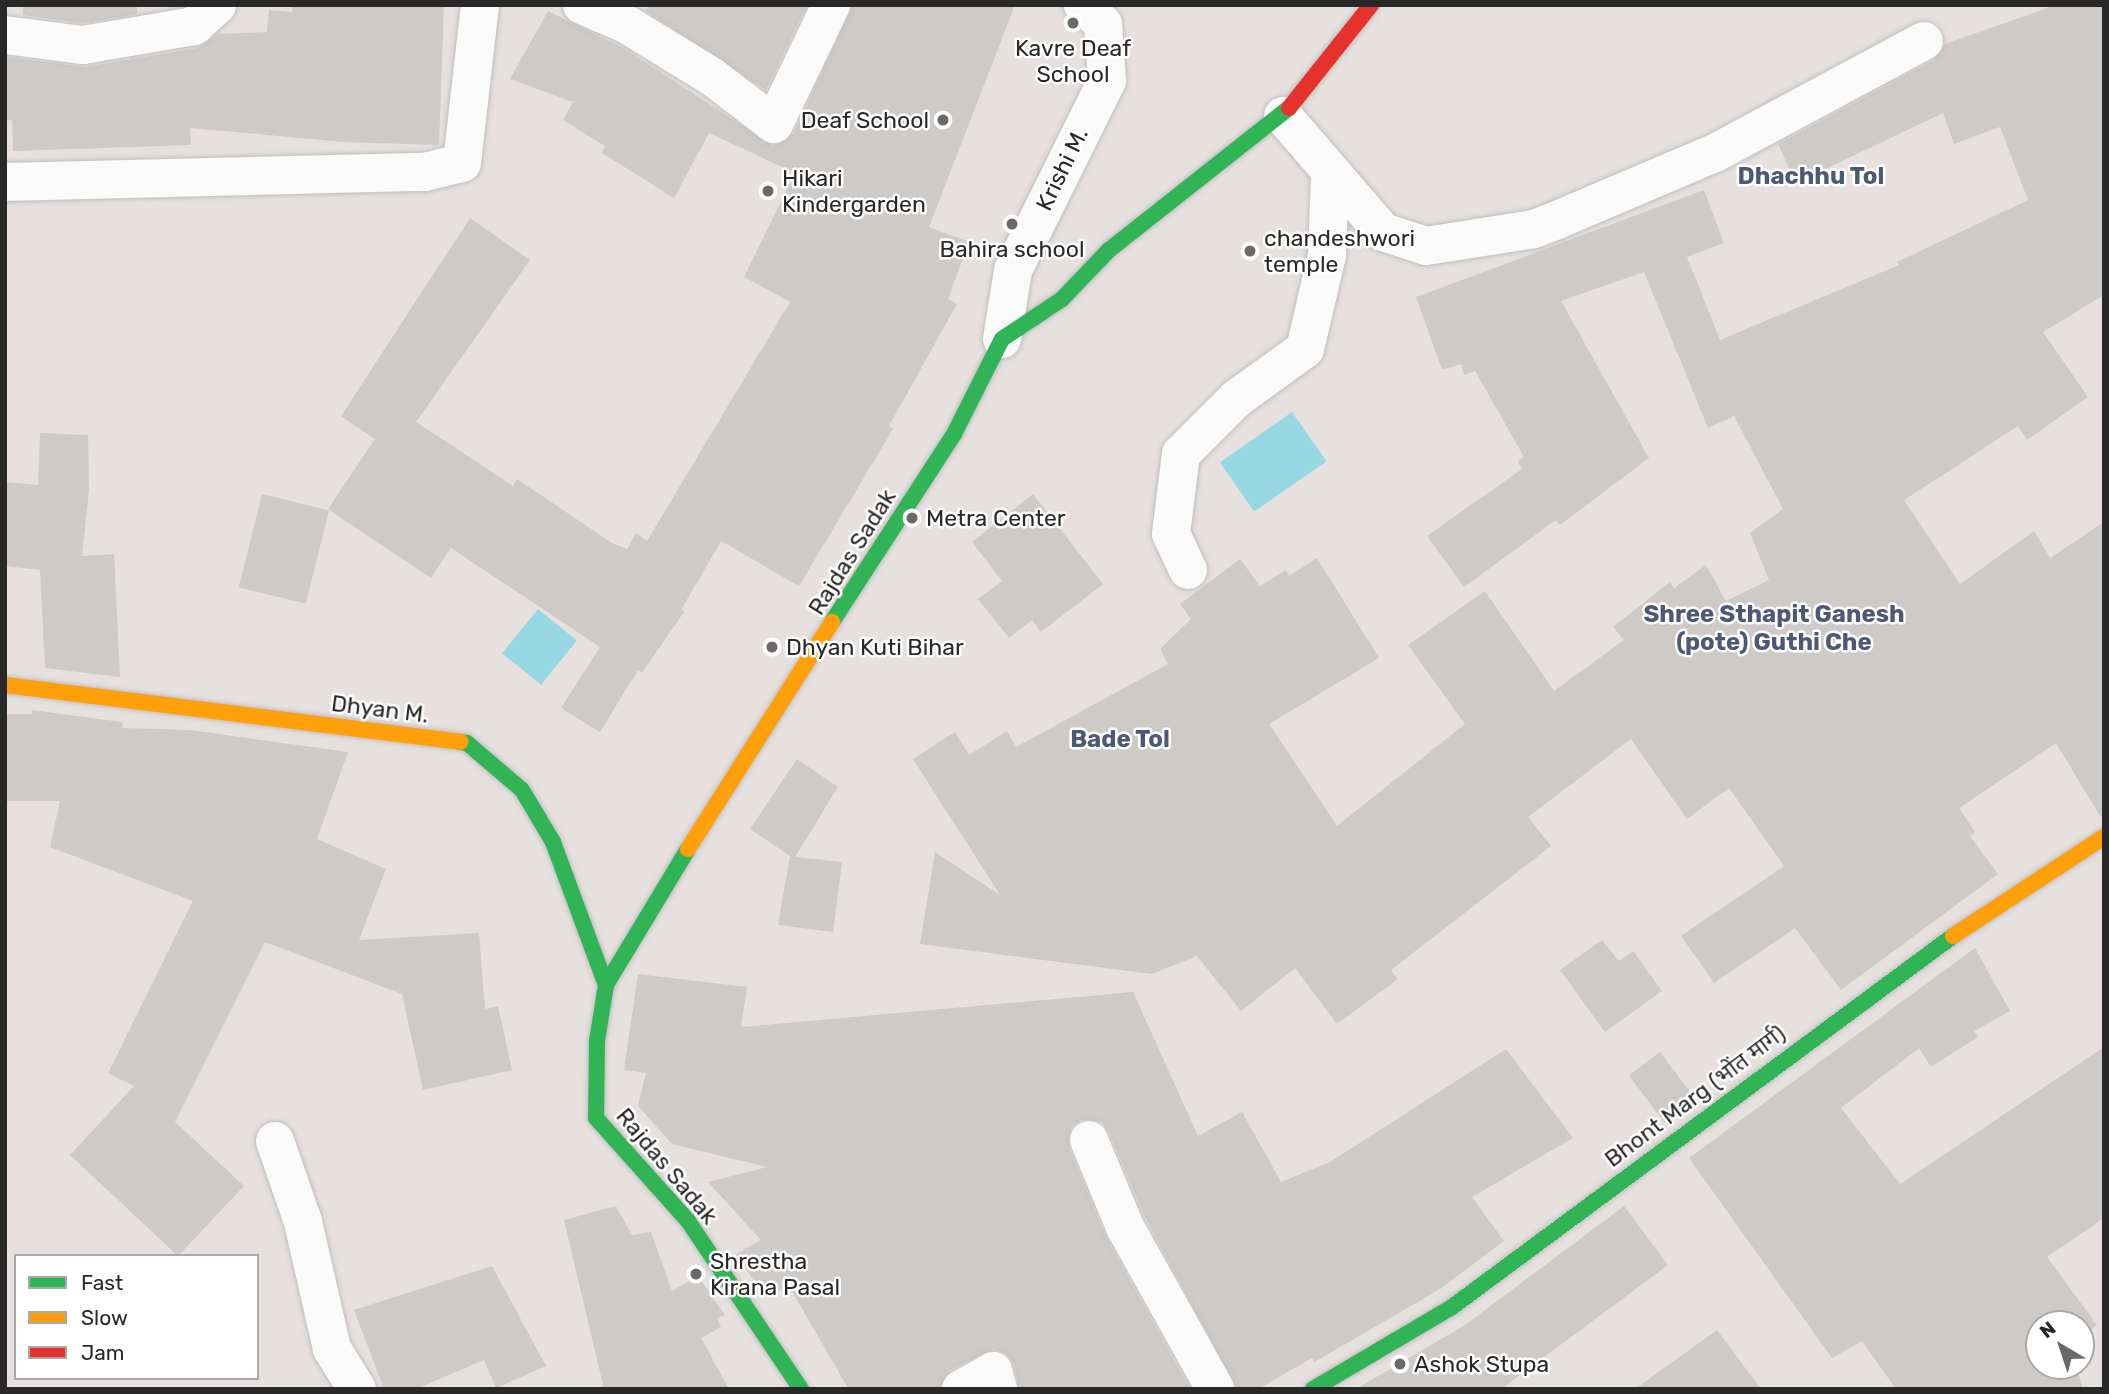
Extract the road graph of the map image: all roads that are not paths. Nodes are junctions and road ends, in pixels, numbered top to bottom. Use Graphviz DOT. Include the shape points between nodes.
graph roads {
  1 [pos="217,5"];
  2 [pos="480,5"];
  3 [pos="582,5"];
  4 [pos="831,5"];
  5 [pos="1083,5"];
  6 [pos="1371,5"];
  7 [pos="5,35"];
  8 [pos="1924,41"];
  9 [pos="1283,116"];
  10 [pos="1330,176"];
  11 [pos="5,182"];
  12 [pos="1002,339"];
  13 [pos="1188,570"];
  14 [pos="5,685"];
  15 [pos="2104,837"];
  16 [pos="606,985"];
  17 [pos="1089,1140"];
  18 [pos="275,1141"];
  19 [pos="356,1389"];
  20 [pos="801,1389"];
  21 [pos="961,1389"];
  22 [pos="998,1389"];
  23 [pos="1215,1389"];
  24 [pos="1313,1389"];
  1 -- 7 [label="street" via="194,26 83,45"];
  2 -- 11 [label="street" via="461,163 425,172"];
  3 -- 4 [label="street" via="626,24 711,76 774,124"];
  5 -- 12 [label="street, Krishi M." via="1102,24 1107,81 1013,270"];
  6 -- 9 [label="street, Rajdas Sadak"];
  8 -- 10 [label="street" via="1715,153 1534,229 1426,246 1383,232"];
  9 -- 10 [label="street"];
  9 -- 12 [label="street, Rajdas Sadak" via="1109,250 1062,299"];
  10 -- 13 [label="street" via="1327,255 1305,349 1236,399 1181,454 1171,534"];
  12 -- 16 [label="street, Rajdas Sadak" via="954,434 730,779"];
  14 -- 16 [label="street, Dhyan M." via="467,743 522,790 552,842"];
  15 -- 24 [label="street, Bhont Marg (भाेंत मार्ग)" via="1875,990 1452,1307"];
  16 -- 20 [label="street, Rajdas Sadak" via="597,1041 596,1118 688,1221"];
  17 -- 23 [label="street" via="1125,1227"];
  18 -- 19 [label="street" via="303,1222 332,1349"];
  21 -- 22 [label="street" via="993,1371"];
}
